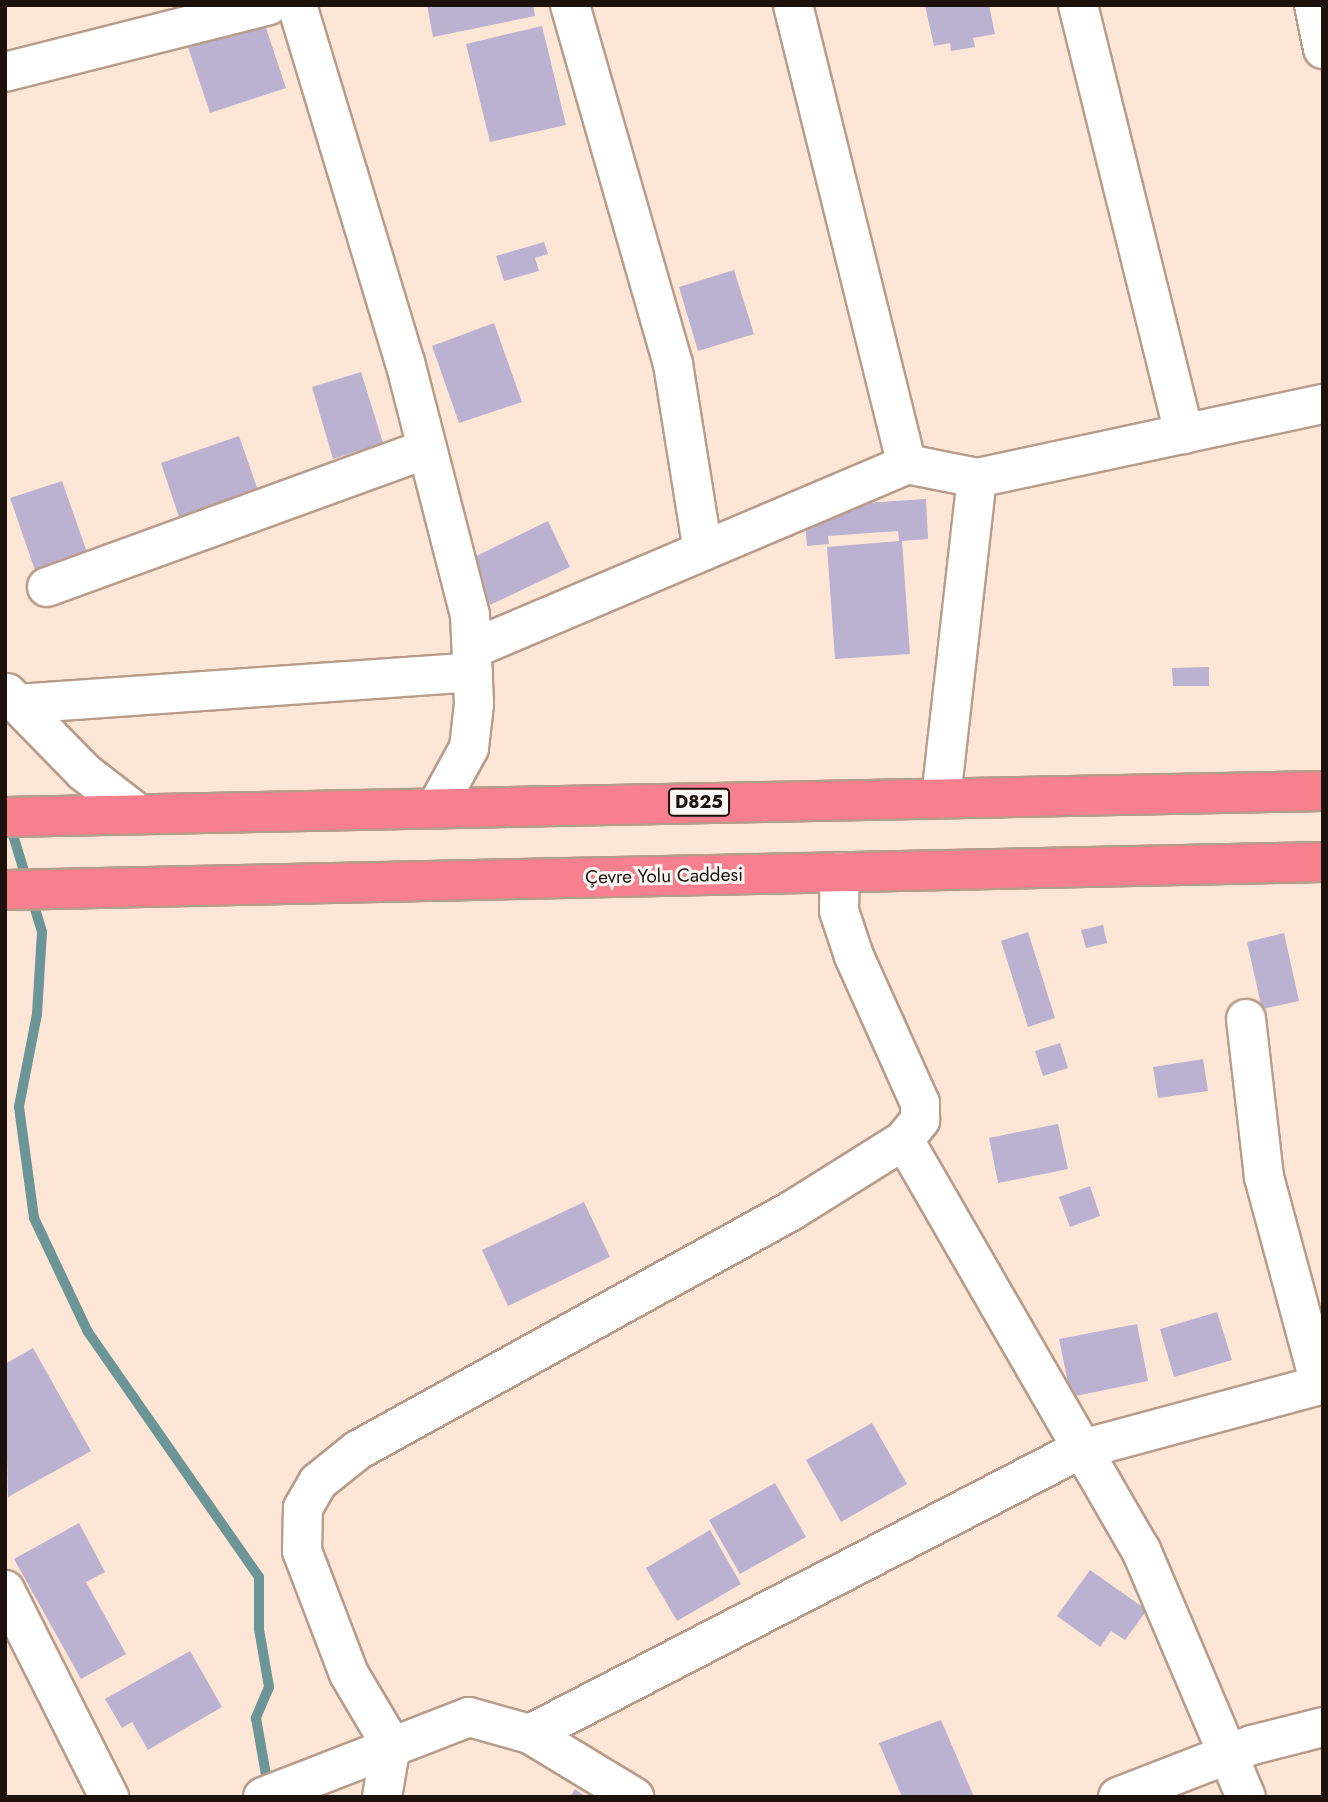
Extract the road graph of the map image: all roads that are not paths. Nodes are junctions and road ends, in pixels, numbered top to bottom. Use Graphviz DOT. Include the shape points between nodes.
graph roads {
  1 [pos="269,5"];
  2 [pos="297,5"];
  3 [pos="570,5"];
  4 [pos="793,5"];
  5 [pos="1079,5"];
  6 [pos="1314,5"];
  7 [pos="1323,49"];
  8 [pos="5,72"];
  9 [pos="1323,404"];
  10 [pos="1184,434"];
  11 [pos="427,449"];
  12 [pos="907,464"];
  13 [pos="977,478"];
  14 [pos="703,551"];
  15 [pos="47,587"];
  16 [pos="472,661"];
  17 [pos="11,698"];
  18 [pos="1323,791"];
  19 [pos="941,798"];
  20 [pos="436,808"];
  21 [pos="137,813"];
  22 [pos="5,817"];
  23 [pos="1323,862"];
  24 [pos="840,872"];
  25 [pos="5,890"];
  26 [pos="1246,1019"];
  27 [pos="904,1140"];
  28 [pos="1321,1384"];
  29 [pos="1083,1449"];
  30 [pos="5,1590"];
  31 [pos="1323,1727"];
  32 [pos="530,1734"];
  33 [pos="391,1745"];
  34 [pos="1231,1753"];
  35 [pos="274,1792"];
  36 [pos="109,1797"];
  37 [pos="382,1797"];
  38 [pos="634,1797"];
  39 [pos="1118,1797"];
  40 [pos="1246,1797"];
  1 -- 8 [label="street"];
  2 -- 11 [label="street"];
  3 -- 14 [label="street" via="673,364"];
  4 -- 12 [label="street"];
  5 -- 10 [label="street"];
  6 -- 7 [label="street"];
  9 -- 10 [label="street"];
  10 -- 13 [label="street"];
  11 -- 15 [label="street"];
  11 -- 16 [label="street" via="470,615"];
  12 -- 13 [label="street"];
  12 -- 14 [label="street"];
  13 -- 19 [label="street"];
  14 -- 16 [label="street"];
  16 -- 17 [label="street"];
  16 -- 20 [label="street" via="469,748"];
  17 -- 21 [label="street" via="84,772"];
  18 -- 19 [label="highway, D825"];
  19 -- 20 [label="highway, D825"];
  20 -- 21 [label="highway, D825"];
  21 -- 22 [label="highway, D825"];
  23 -- 24 [label="highway, Çevre Yolu Caddesi"];
  24 -- 25 [label="highway, Çevre Yolu Caddesi"];
  24 -- 27 [label="street" via="839,911 853,956 920,1103 920,1120"];
  26 -- 28 [label="street" via="1264,1177"];
  27 -- 29 [label="street"];
  27 -- 33 [label="street" via="791,1211 358,1450 318,1482 303,1508 302,1550 349,1674"];
  28 -- 29 [label="street"];
  29 -- 32 [label="street"];
  29 -- 34 [label="street" via="1141,1550"];
  30 -- 36 [label="street"];
  31 -- 34 [label="street"];
  32 -- 33 [label="street" via="469,1717"];
  32 -- 38 [label="street"];
  33 -- 35 [label="street"];
  33 -- 37 [label="street"];
  34 -- 39 [label="street"];
  34 -- 40 [label="street"];
}
